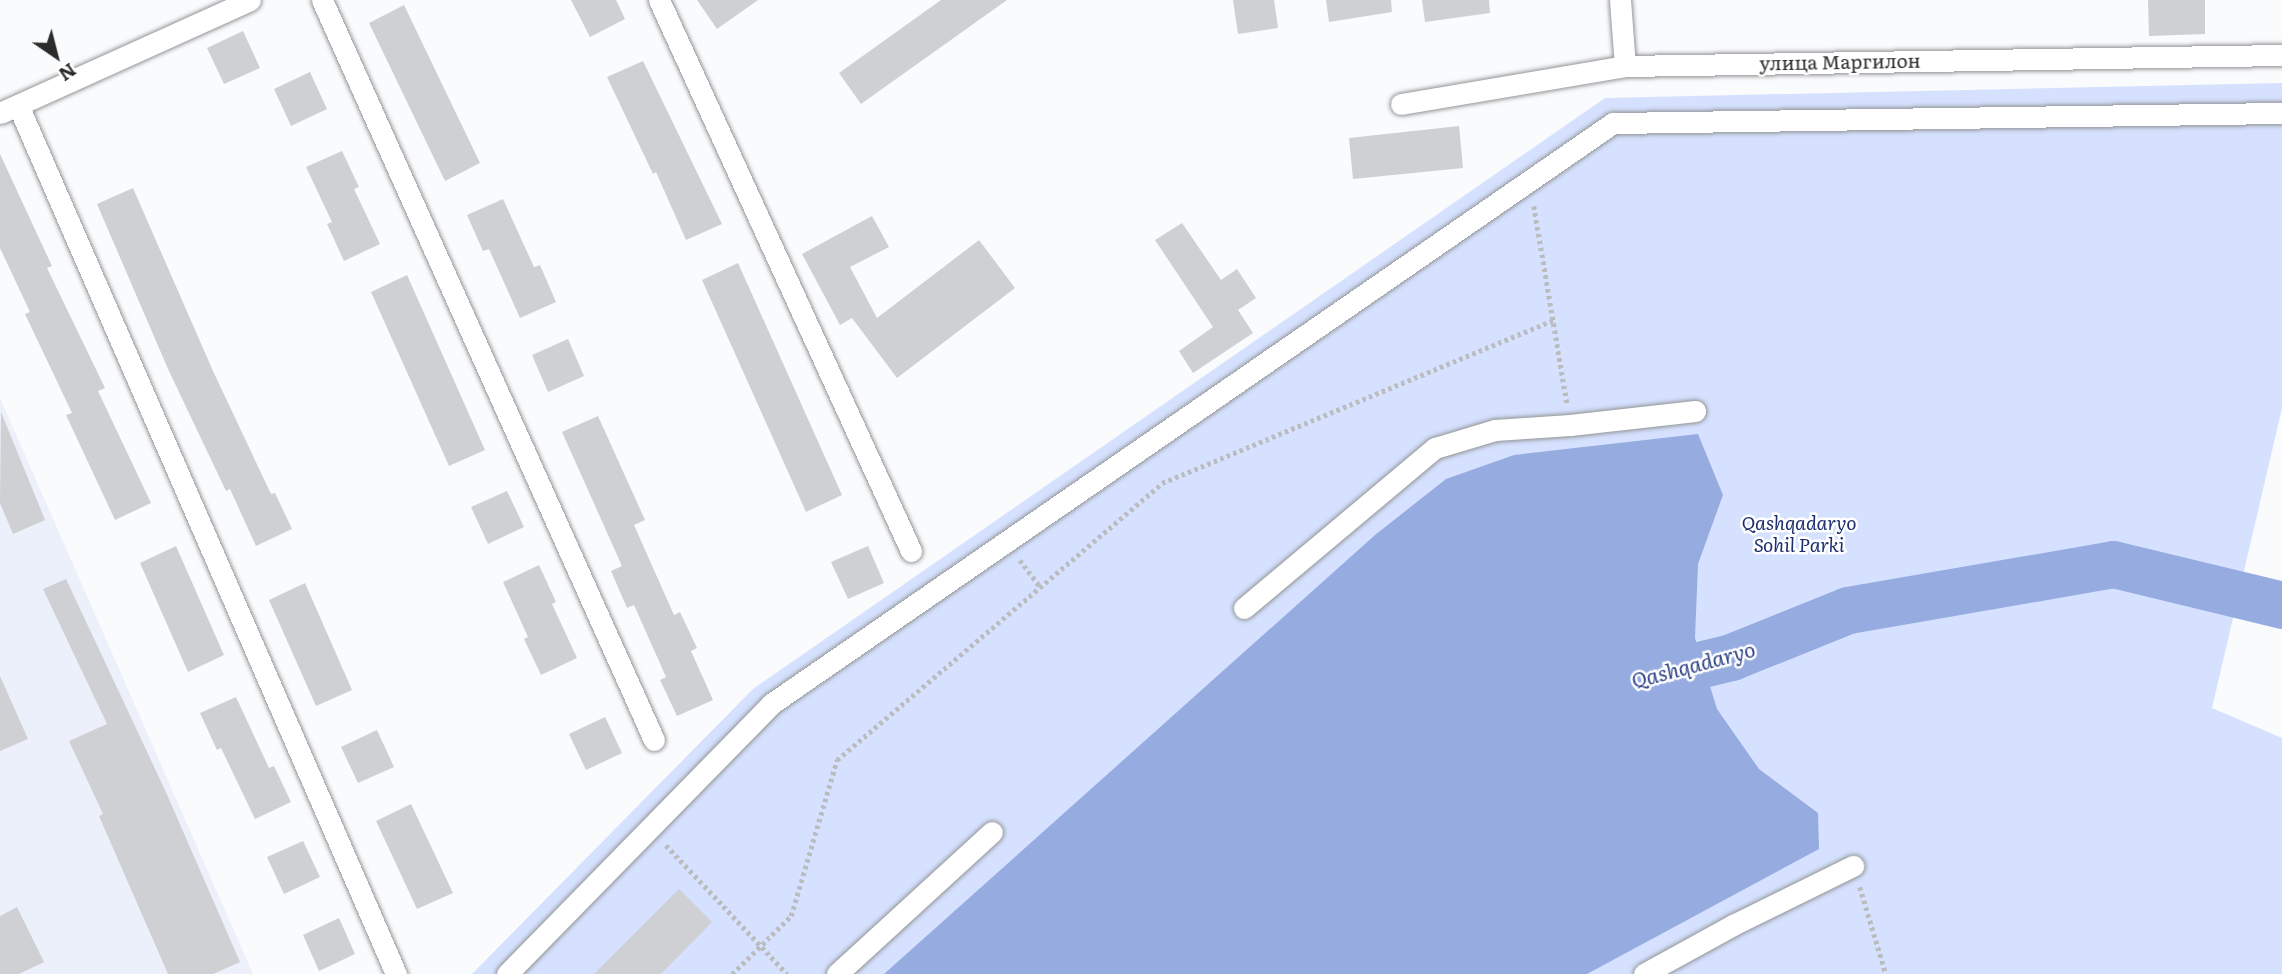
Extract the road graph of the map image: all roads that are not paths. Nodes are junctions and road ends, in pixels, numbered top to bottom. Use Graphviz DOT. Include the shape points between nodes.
graph roads {
  1 [pos="250,0"];
  2 [pos="322,0"];
  3 [pos="659,0"];
  4 [pos="1620,0"];
  5 [pos="2282,55"];
  6 [pos="1625,66"];
  7 [pos="1401,104"];
  8 [pos="9,109"];
  9 [pos="2282,113"];
  10 [pos="1695,411"];
  11 [pos="911,551"];
  12 [pos="1244,608"];
  13 [pos="654,740"];
  14 [pos="992,832"];
  15 [pos="1853,866"];
  16 [pos="396,974"];
  17 [pos="507,974"];
  18 [pos="836,974"];
  19 [pos="1644,974"];
  1 -- 8 [label="street"];
  2 -- 13 [label="street"];
  3 -- 11 [label="street"];
  4 -- 6 [label="street"];
  5 -- 6 [label="street, улица Маргилон"];
  6 -- 7 [label="street, улица Маргилон"];
  8 -- 16 [label="street"];
  9 -- 17 [label="street" via="1613,123 771,704"];
  10 -- 12 [label="street" via="1494,430 1435,448"];
  14 -- 18 [label="street"];
  15 -- 19 [label="street"];
}
